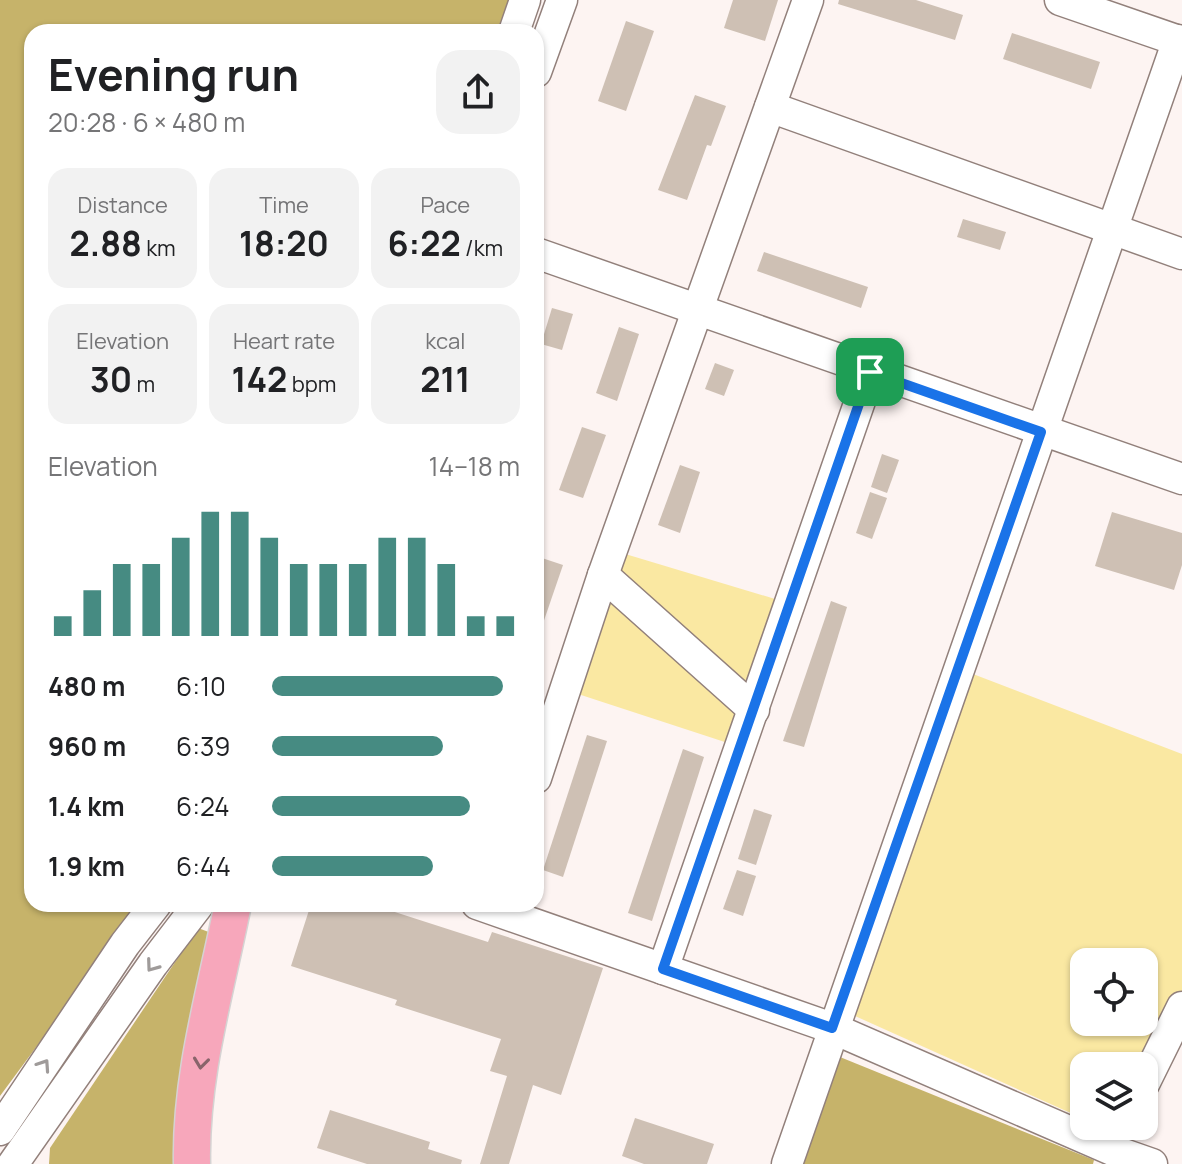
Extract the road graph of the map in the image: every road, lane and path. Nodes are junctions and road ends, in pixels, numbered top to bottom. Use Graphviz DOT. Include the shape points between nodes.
graph roads {
  1 [pos="525,0"];
  2 [pos="562,0"];
  3 [pos="808,0"];
  4 [pos="1060,0"];
  5 [pos="517,24"];
  6 [pos="1180,41"];
  7 [pos="544,50"];
  8 [pos="770,107"];
  9 [pos="1111,228"];
  10 [pos="1182,254"];
  11 [pos="544,256"];
  12 [pos="697,310"];
  13 [pos="870,372"];
  14 [pos="1041,432"];
  15 [pos="1182,479"];
  16 [pos="603,575"];
  17 [pos="754,710"];
  18 [pos="544,754"];
  19 [pos="150,912"];
  20 [pos="193,912"];
  21 [pos="231,912"];
  22 [pos="505,912"];
  23 [pos="663,969"];
  24 [pos="1182,1007"];
  25 [pos="832,1028"];
  26 [pos="1158,1056"];
  27 [pos="0,1130"];
  28 [pos="1114,1147"];
  29 [pos="13,1164"];
  30 [pos="192,1164"];
  31 [pos="787,1164"];
  32 [pos="1152,1164"];
  1 -- 5 [label="street"];
  2 -- 7 [label="street"];
  3 -- 8 [label="street"];
  4 -- 6 [label="street"];
  6 -- 9 [label="street"];
  8 -- 9 [label="street"];
  8 -- 12 [label="street"];
  9 -- 10 [label="street"];
  9 -- 14 [label="street"];
  11 -- 12 [label="street"];
  12 -- 13 [label="street"];
  12 -- 16 [label="street"];
  13 -- 14 [label="street"];
  13 -- 17 [label="street"];
  14 -- 15 [label="street"];
  14 -- 25 [label="street"];
  16 -- 17 [label="street"];
  16 -- 18 [label="street"];
  17 -- 23 [label="street"];
  27 -- 19 [label="street, one-way"];
  20 -- 29 [label="street, one-way"];
  21 -- 30 [label="main road, one-way" via="206,1027"];
  22 -- 23 [label="street"];
  23 -- 25 [label="street"];
  24 -- 26 [label="street"];
  25 -- 28 [label="street"];
  25 -- 31 [label="street"];
  28 -- 32 [label="street"];
}
